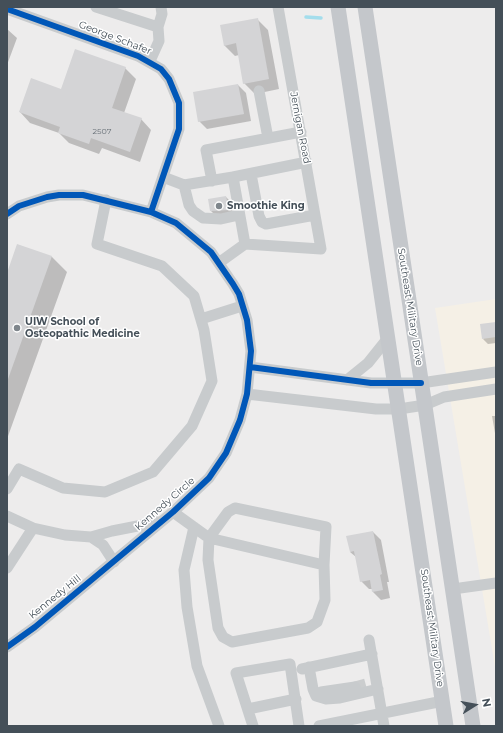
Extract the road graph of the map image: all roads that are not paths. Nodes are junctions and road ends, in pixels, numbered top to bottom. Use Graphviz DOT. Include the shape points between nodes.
graph roads {
  1 [pos="96,7"];
  2 [pos="161,7"];
  3 [pos="278,7"];
  4 [pos="338,7"];
  5 [pos="364,7"];
  6 [pos="7,9"];
  7 [pos="22,10"];
  8 [pos="158,27"];
  9 [pos="150,62"];
  10 [pos="259,91"];
  11 [pos="301,132"];
  12 [pos="268,138"];
  13 [pos="307,162"];
  14 [pos="250,174"];
  15 [pos="163,177"];
  16 [pos="233,178"];
  17 [pos="212,181"];
  18 [pos="184,185"];
  19 [pos="106,200"];
  20 [pos="151,212"];
  21 [pos="7,214"];
  22 [pos="316,215"];
  23 [pos="240,216"];
  24 [pos="245,244"];
  25 [pos="220,262"];
  26 [pos="242,306"];
  27 [pos="201,319"];
  28 [pos="388,338"];
  29 [pos="250,367"];
  30 [pos="496,372"];
  31 [pos="347,380"];
  32 [pos="394,383"];
  33 [pos="421,383"];
  34 [pos="496,389"];
  35 [pos="247,394"];
  36 [pos="425,405"];
  37 [pos="399,409"];
  38 [pos="7,489"];
  39 [pos="173,512"];
  40 [pos="7,516"];
  41 [pos="160,522"];
  42 [pos="194,527"];
  43 [pos="33,528"];
  44 [pos="91,537"];
  45 [pos="209,538"];
  46 [pos="114,562"];
  47 [pos="324,565"];
  48 [pos="7,568"];
  49 [pos="496,582"];
  50 [pos="453,589"];
  51 [pos="369,640"];
  52 [pos="7,647"];
  53 [pos="372,654"];
  54 [pos="309,667"];
  55 [pos="292,670"];
  56 [pos="374,685"];
  57 [pos="355,687"];
  58 [pos="313,689"];
  59 [pos="296,699"];
  60 [pos="443,701"];
  61 [pos="248,709"];
  62 [pos="382,713"];
  63 [pos="219,726"];
  64 [pos="253,726"];
  65 [pos="299,726"];
  66 [pos="319,726"];
  67 [pos="384,726"];
  68 [pos="446,726"];
  69 [pos="473,726"];
  1 -- 8 [label="street"];
  2 -- 8 [label="street" via="162,14"];
  3 -- 11 [label="street, Jernigan Road"];
  4 -- 28 [label="main road, Southeast Military Drive"];
  5 -- 33 [label="main road, Southeast Military Drive"];
  6 -- 7 [label="street, George Schafer"];
  7 -- 9 [label="street, George Schafer"];
  8 -- 9 [label="street" via="159,41"];
  9 -- 15 [label="street, George Schafer" via="161,69 169,79 179,103 179,129"];
  10 -- 12 [label="street"];
  11 -- 12 [label="street"];
  11 -- 13 [label="street, Jernigan Road"];
  12 -- 17 [label="street" via="206,150"];
  13 -- 14 [label="street"];
  13 -- 22 [label="street, Jernigan Road"];
  14 -- 16 [label="street"];
  14 -- 22 [label="street" via="262,222 266,224"];
  15 -- 18 [label="street"];
  15 -- 20 [label="street, George Schafer"];
  16 -- 17 [label="street"];
  16 -- 23 [label="street"];
  17 -- 18 [label="street"];
  18 -- 23 [label="street" via="189,205 202,218"];
  19 -- 20 [label="street, Kennedy Circle"];
  19 -- 21 [label="street, Kennedy Circle" via="83,195 59,195 35,200"];
  19 -- 27 [label="street" via="96,244 162,266 194,296"];
  20 -- 25 [label="street, Kennedy Circle" via="176,223 202,243"];
  22 -- 24 [label="street, Jernigan Road" via="321,249"];
  23 -- 24 [label="street"];
  24 -- 25 [label="street"];
  25 -- 26 [label="street, Kennedy Circle"];
  26 -- 27 [label="street"];
  26 -- 29 [label="street, Kennedy Circle" via="249,333"];
  27 -- 38 [label="street" via="212,381 192,426 153,472 105,492 63,488 19,469"];
  28 -- 31 [label="street" via="366,365"];
  28 -- 32 [label="main road, Southeast Military Drive"];
  29 -- 31 [label="street"];
  29 -- 35 [label="street, Kennedy Circle"];
  30 -- 33 [label="street"];
  31 -- 32 [label="street"];
  32 -- 33 [label="street"];
  32 -- 37 [label="main road, Southeast Military Drive"];
  33 -- 36 [label="main road, Southeast Military Drive"];
  34 -- 36 [label="street" via="444,397"];
  35 -- 37 [label="street" via="376,409"];
  35 -- 39 [label="street, Kennedy Circle" via="240,420 226,453 201,486"];
  36 -- 37 [label="street"];
  36 -- 50 [label="main road, Southeast Military Drive"];
  37 -- 60 [label="main road, Southeast Military Drive"];
  39 -- 41 [label="street, Kennedy Circle"];
  39 -- 42 [label="street"];
  40 -- 43 [label="street, Kennedy Circle"];
  41 -- 44 [label="street, Kennedy Circle"];
  41 -- 46 [label="street, Kennedy Circle"];
  42 -- 45 [label="street"];
  42 -- 63 [label="street" via="184,570 187,607 197,666"];
  43 -- 44 [label="street, Kennedy Circle" via="65,535"];
  43 -- 48 [label="street"];
  44 -- 46 [label="street" via="103,545"];
  45 -- 47 [label="street"];
  45 -- 47 [label="street" via="228,512 235,508 326,527"];
  45 -- 47 [label="street" via="208,560 218,628 223,637 232,642 308,628 317,622 325,600"];
  46 -- 52 [label="street, Kennedy Hill"];
  49 -- 50 [label="street"];
  50 -- 69 [label="main road, Southeast Military Drive"];
  51 -- 53 [label="street"];
  53 -- 54 [label="street"];
  53 -- 56 [label="street"];
  54 -- 55 [label="street"];
  54 -- 58 [label="street"];
  55 -- 59 [label="street"];
  55 -- 61 [label="street" via="290,664 236,673"];
  56 -- 58 [label="street" via="340,698 326,699 316,696"];
  56 -- 62 [label="street"];
  57 -- 58 [label="street" via="323,692"];
  59 -- 61 [label="street"];
  59 -- 65 [label="street"];
  60 -- 62 [label="street"];
  60 -- 68 [label="main road, Southeast Military Drive"];
  61 -- 64 [label="street"];
  62 -- 66 [label="street"];
  62 -- 67 [label="street"];
}
